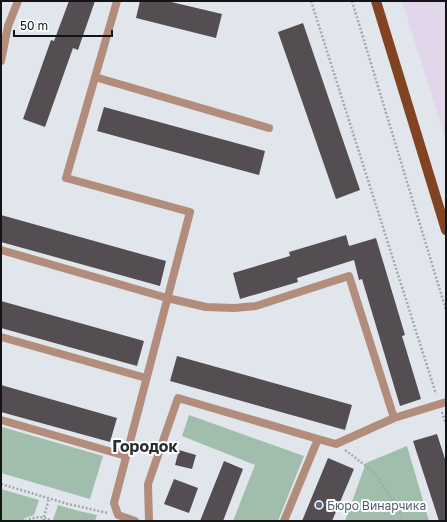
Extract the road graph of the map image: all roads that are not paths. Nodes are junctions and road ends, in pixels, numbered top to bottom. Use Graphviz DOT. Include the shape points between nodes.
graph roads {
  1 [pos="18,1"];
  2 [pos="117,1"];
  3 [pos="376,1"];
  4 [pos="1,61"];
  5 [pos="95,77"];
  6 [pos="269,128"];
  7 [pos="446,230"];
  8 [pos="1,250"];
  9 [pos="167,298"];
  10 [pos="1,337"];
  11 [pos="146,378"];
  12 [pos="443,403"];
  13 [pos="394,418"];
  14 [pos="1,420"];
  15 [pos="318,439"];
  16 [pos="126,456"];
  17 [pos="135,521"];
  18 [pos="149,521"];
  19 [pos="284,521"];
  1 -- 4 [label="lane" via="8,26"];
  2 -- 5 [label="lane"];
  3 -- 7 [label="main road"];
  5 -- 6 [label="lane"];
  5 -- 9 [label="lane" via="66,178 190,212"];
  8 -- 9 [label="lane"];
  9 -- 11 [label="lane"];
  9 -- 13 [label="lane" via="206,307 256,306 349,276"];
  10 -- 11 [label="lane"];
  11 -- 16 [label="lane"];
  12 -- 13 [label="lane"];
  13 -- 15 [label="lane" via="336,444"];
  14 -- 16 [label="lane"];
  15 -- 18 [label="lane" via="178,398 148,484"];
  15 -- 19 [label="lane"];
  16 -- 17 [label="lane" via="114,503 118,515"];
}
